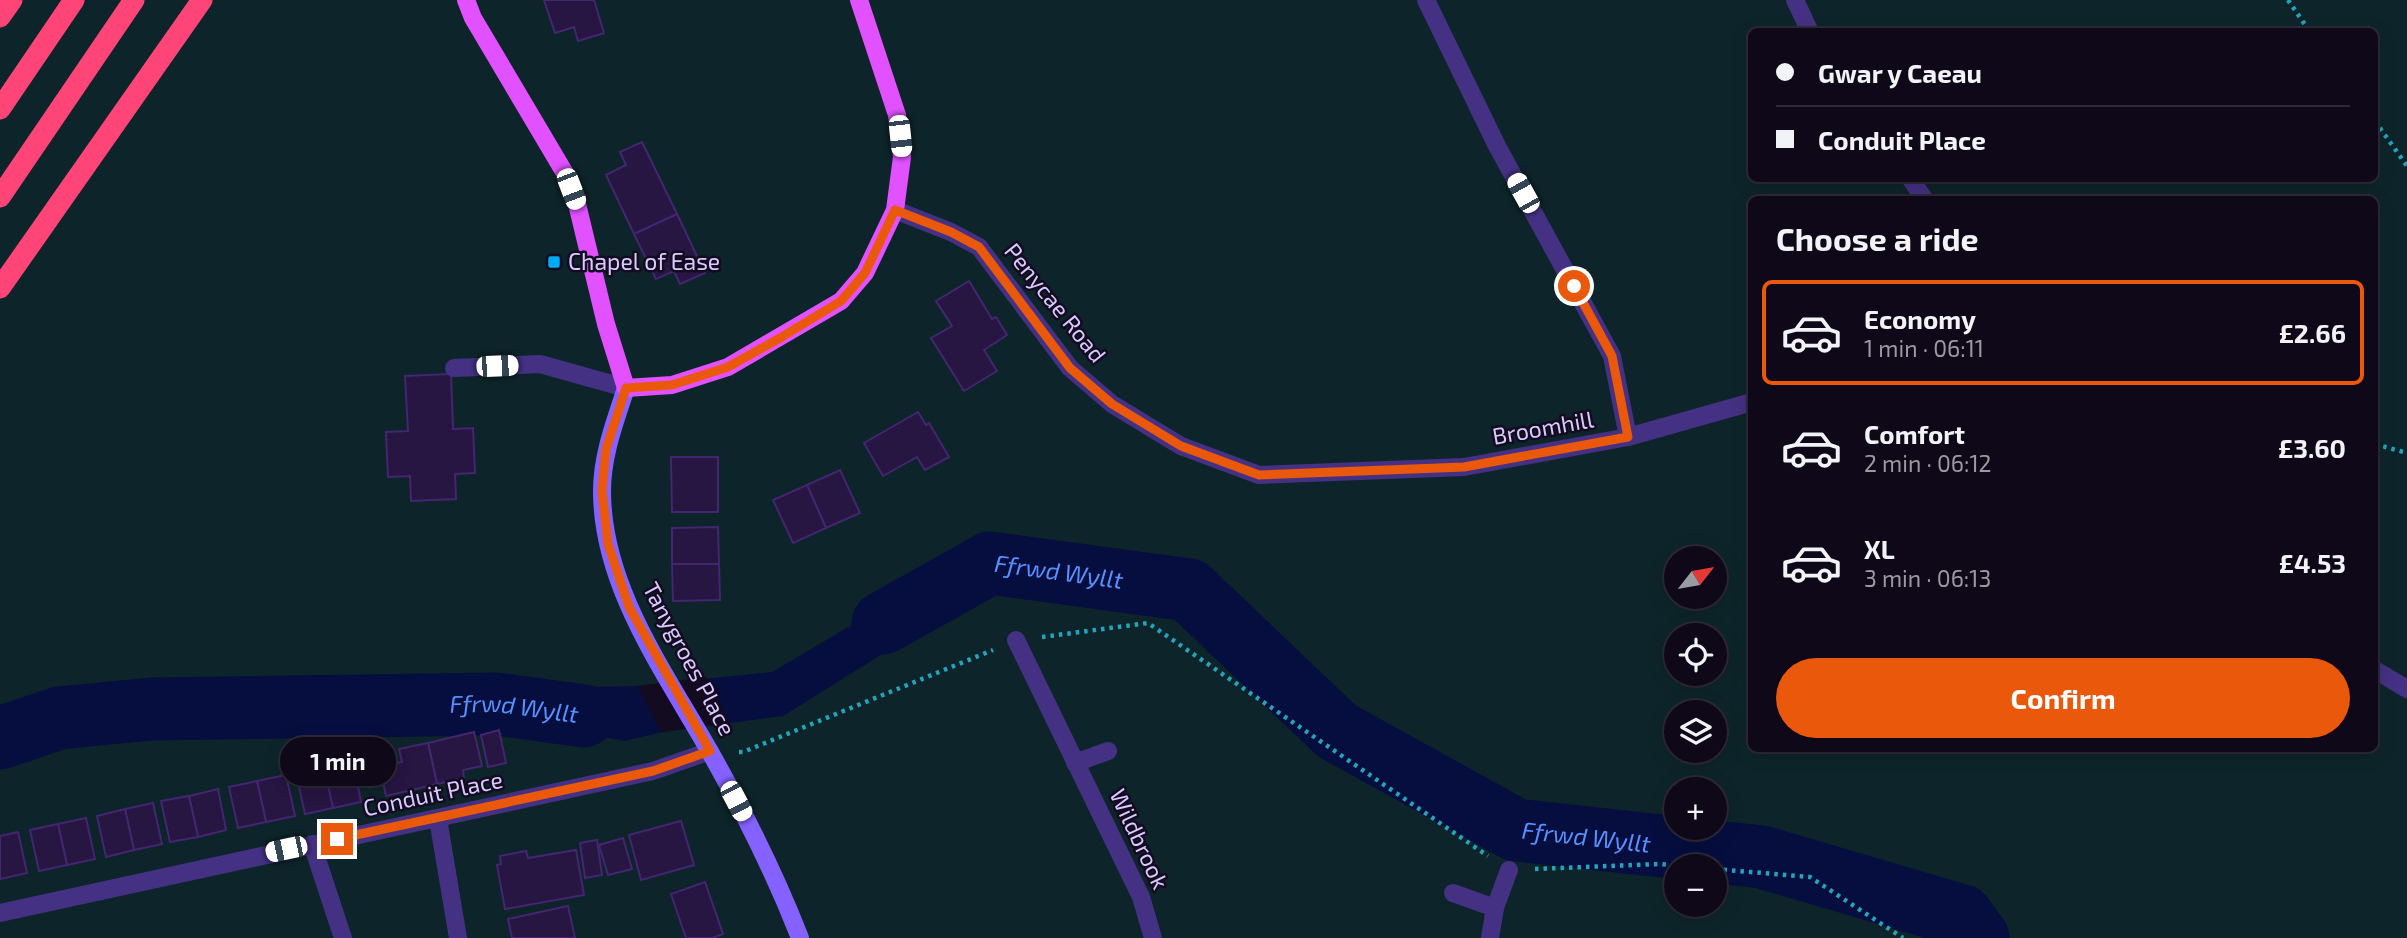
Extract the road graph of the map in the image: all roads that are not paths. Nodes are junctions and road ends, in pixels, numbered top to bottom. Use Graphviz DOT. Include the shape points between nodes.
graph roads {
  1 [pos="12,0"];
  2 [pos="74,0"];
  3 [pos="134,0"];
  4 [pos="202,0"];
  5 [pos="466,0"];
  6 [pos="859,0"];
  7 [pos="1426,0"];
  8 [pos="1795,0"];
  9 [pos="0,17"];
  10 [pos="1808,28"];
  11 [pos="0,109"];
  12 [pos="0,197"];
  13 [pos="895,210"];
  14 [pos="0,288"];
  15 [pos="454,368"];
  16 [pos="626,388"];
  17 [pos="1747,407"];
  18 [pos="1628,437"];
  19 [pos="1464,467"];
  20 [pos="1016,640"];
  21 [pos="2378,672"];
  22 [pos="2407,688"];
  23 [pos="710,751"];
  24 [pos="1108,751"];
  25 [pos="1075,763"];
  26 [pos="438,819"];
  27 [pos="312,844"];
  28 [pos="1509,870"];
  29 [pos="1453,893"];
  30 [pos="1495,908"];
  31 [pos="0,913"];
  32 [pos="343,938"];
  33 [pos="458,938"];
  34 [pos="800,938"];
  35 [pos="1153,938"];
  36 [pos="1490,938"];
  1 -- 9 [label="highway"];
  2 -- 11 [label="highway"];
  3 -- 12 [label="highway"];
  4 -- 14 [label="highway"];
  5 -- 16 [label="main road" via="566,175"];
  6 -- 13 [label="main road" via="897,115 902,156"];
  7 -- 18 [label="street" via="1497,146 1612,356"];
  8 -- 10 [label="street"];
  13 -- 16 [label="main road" via="865,273 841,301 728,367 672,385"];
  13 -- 19 [label="street, Penycae Road" via="979,247 1070,368 1112,404 1181,446 1259,475"];
  15 -- 16 [label="street" via="540,364"];
  16 -- 23 [label="street, Tanygroes Place" via="606,449 602,491 608,544 629,607"];
  17 -- 18 [label="street, Broomhill"];
  18 -- 19 [label="street, Broomhill"];
  20 -- 25 [label="street, Wildbrook"];
  21 -- 22 [label="street"];
  23 -- 26 [label="street, Conduit Place" via="653,771"];
  23 -- 34 [label="street, Tanygroes Place" via="775,875"];
  24 -- 25 [label="street"];
  25 -- 35 [label="street, Wildbrook" via="1141,897"];
  26 -- 27 [label="street, Conduit Place"];
  26 -- 33 [label="street"];
  27 -- 31 [label="street, Conduit Place"];
  27 -- 32 [label="street"];
  28 -- 30 [label="street"];
  29 -- 30 [label="street"];
  30 -- 36 [label="street"];
}
